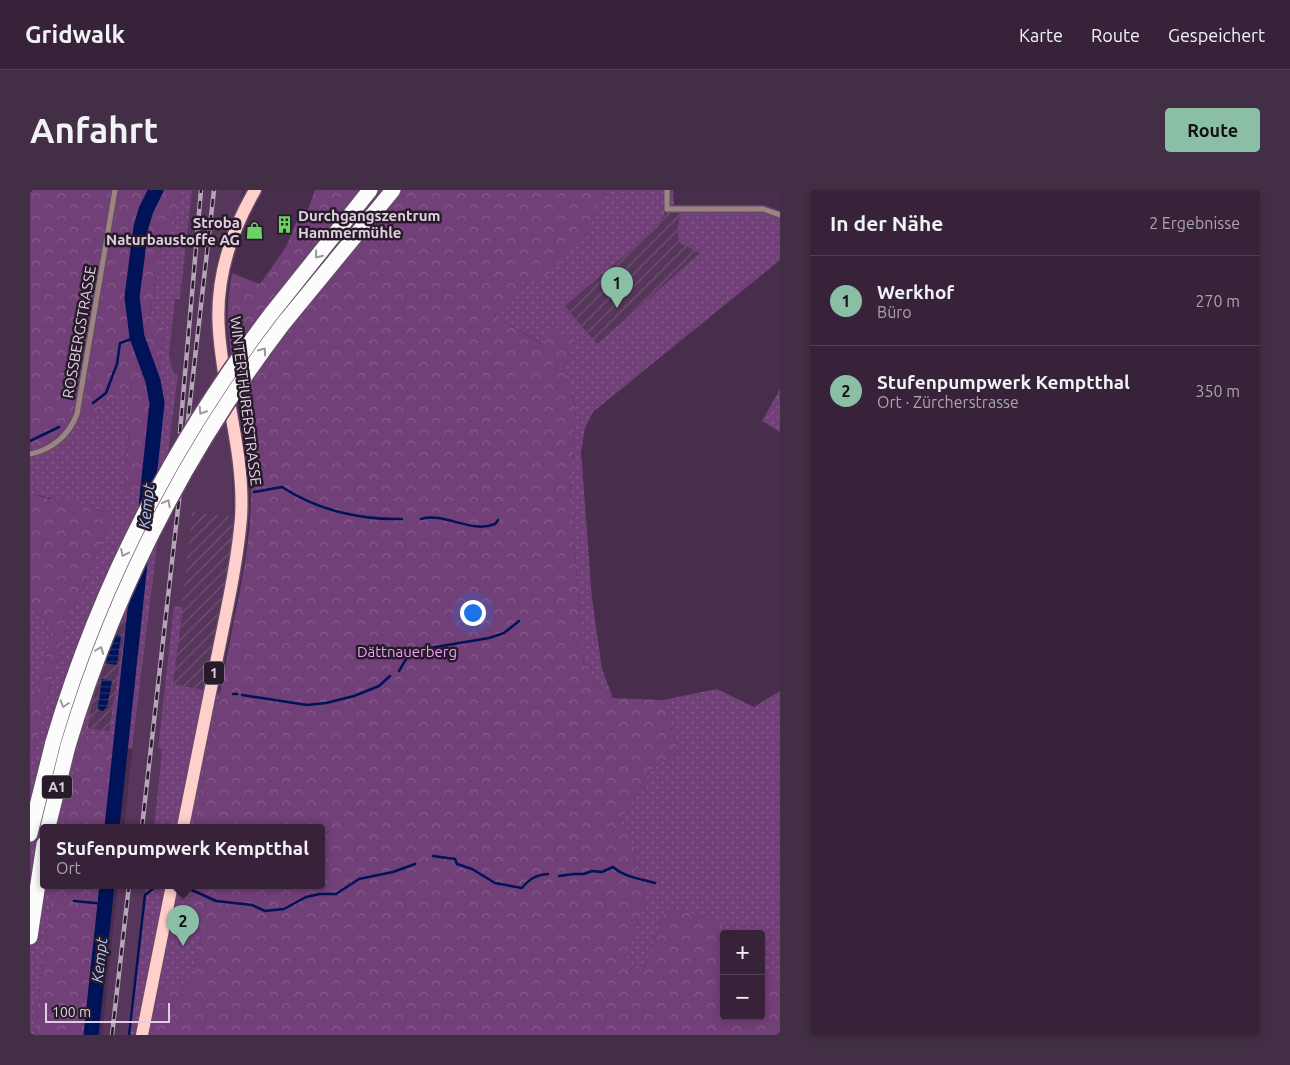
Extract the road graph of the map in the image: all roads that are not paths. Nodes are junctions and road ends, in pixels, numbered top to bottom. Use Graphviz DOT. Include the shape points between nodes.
graph roads {
  1 [pos="116,190"];
  2 [pos="255,190"];
  3 [pos="370,190"];
  4 [pos="667,190"];
  5 [pos="391,193"];
  6 [pos="780,215"];
  7 [pos="30,454"];
  8 [pos="49,824"];
  9 [pos="184,824"];
  10 [pos="30,834"];
  11 [pos="40,866"];
  12 [pos="171,889"];
  13 [pos="30,937"];
  14 [pos="142,1035"];
  1 -- 7 [label="street, ROSSBERGSTRASSE" via="77,414 60,439 46,449"];
  2 -- 9 [label="main road, WINTERTHURERSTRASSE / 1" via="230,242 221,280 219,330 239,462 241,518 234,573"];
  3 -- 10 [label="highway, A1, one-way, bridge" via="232,367 198,418 138,524 89,635 52,742"];
  4 -- 6 [label="street" via="667,209 763,209"];
  8 -- 5 [label="highway, A1, one-way, bridge" via="81,704 104,640 156,524 215,420 249,370"];
  11 -- 13 [label="highway"];
  12 -- 14 [label="main road"];
}
